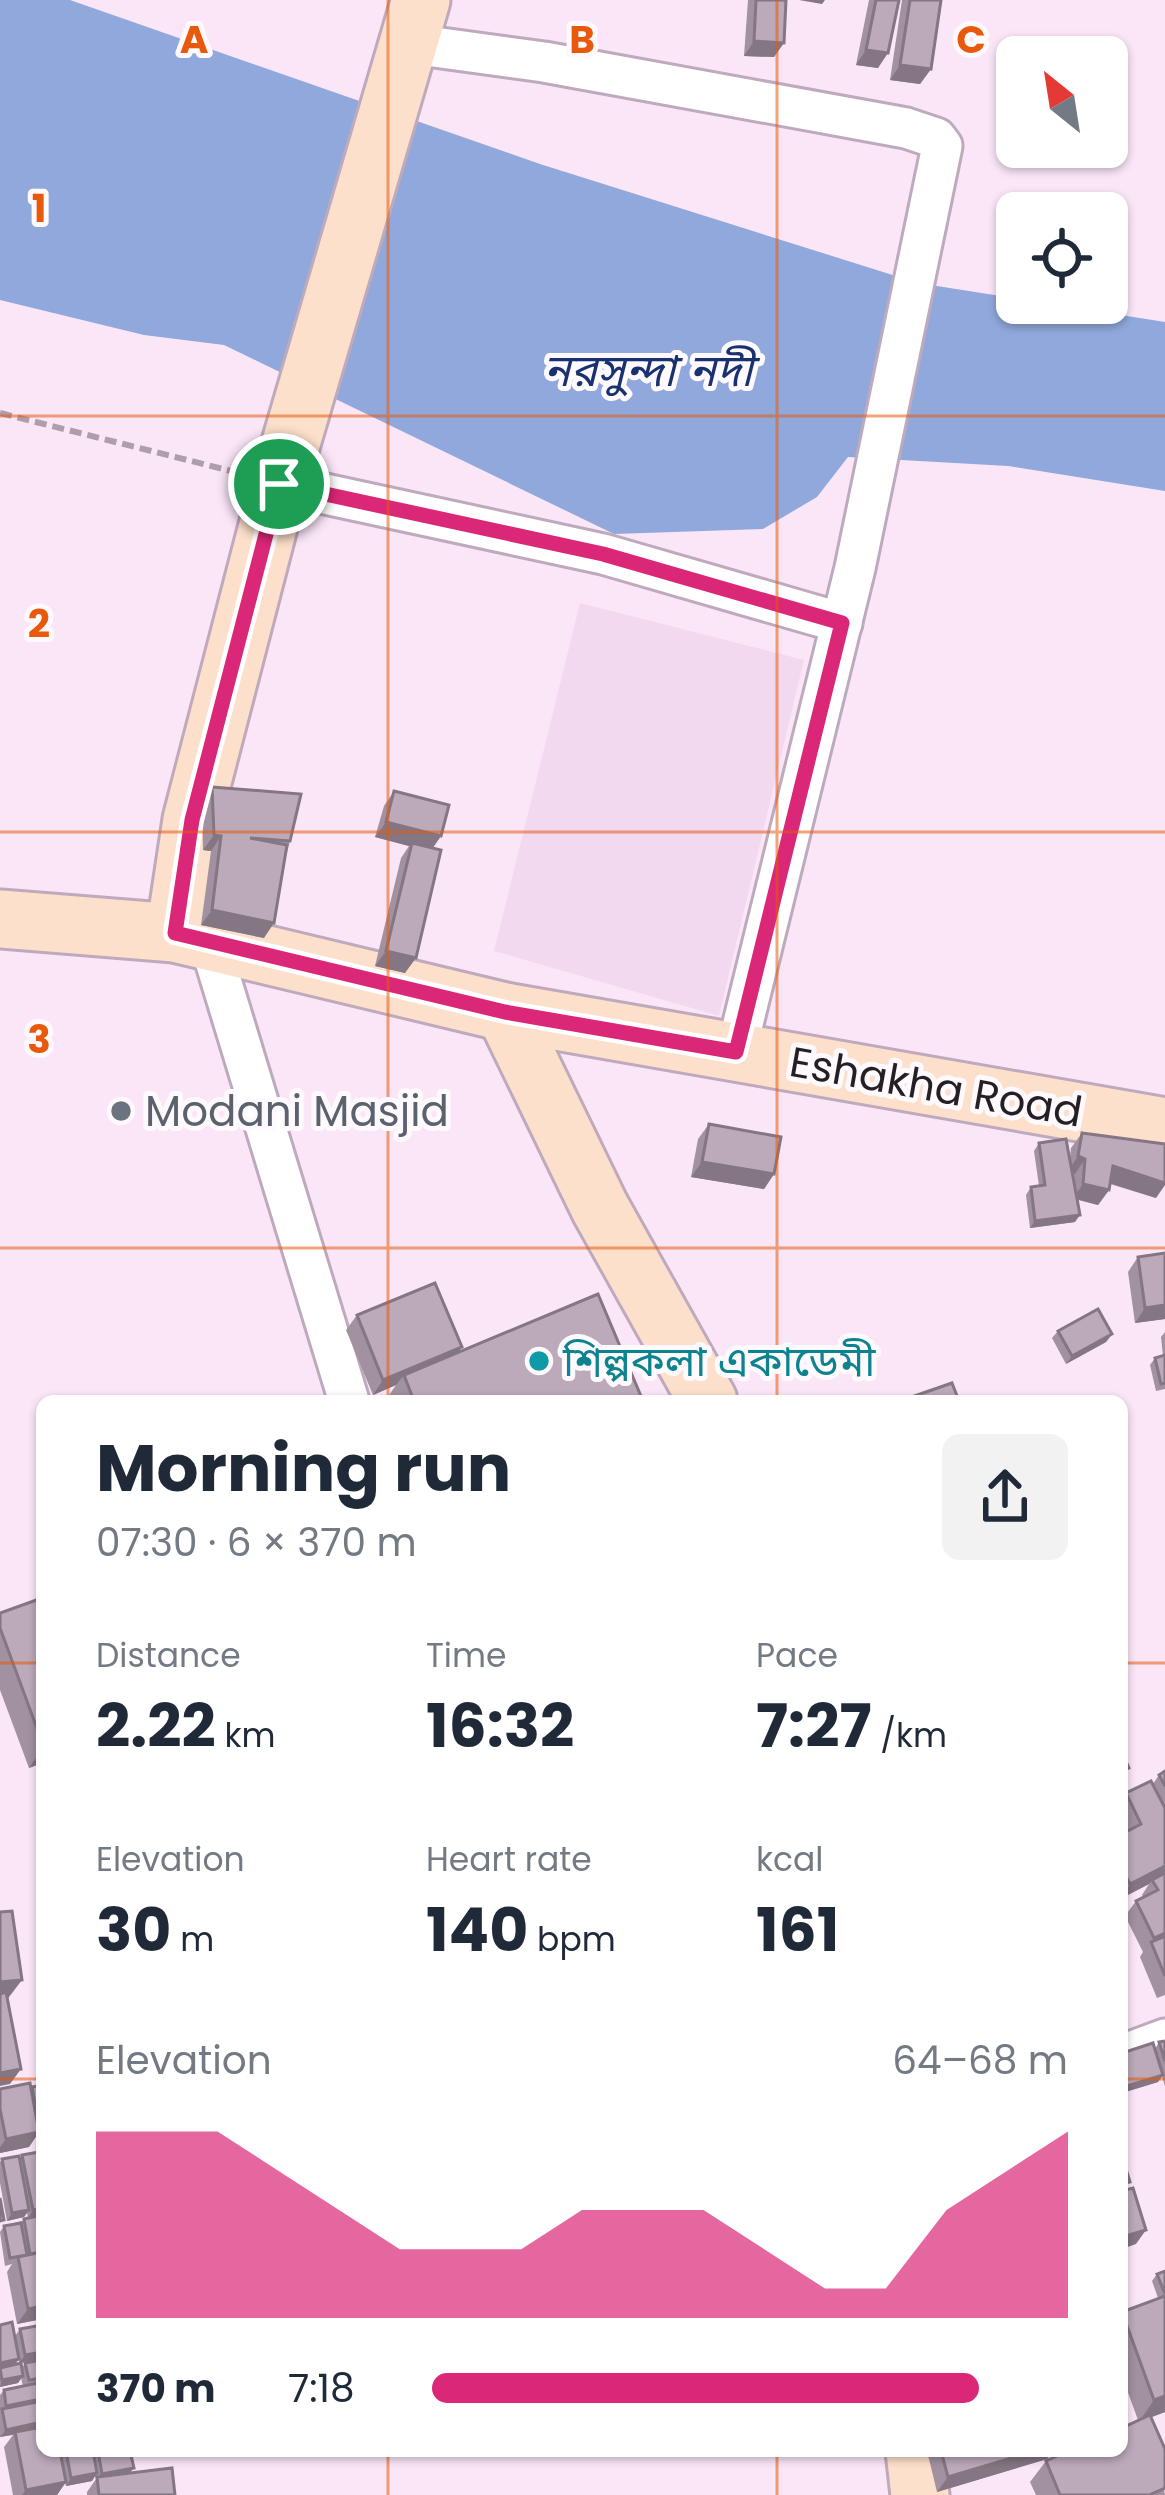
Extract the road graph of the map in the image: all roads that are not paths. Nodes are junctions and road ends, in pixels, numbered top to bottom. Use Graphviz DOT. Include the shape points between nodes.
graph roads {
  1 [pos="412,37"];
  2 [pos="279,484"];
  3 [pos="842,623"];
  4 [pos="0,919"];
  5 [pos="192,939"];
  6 [pos="505,1012"];
  7 [pos="736,1052"];
  8 [pos="1165,1126"];
  9 [pos="347,1395"];
  10 [pos="705,1395"];
  11 [pos="1165,2039"];
  12 [pos="1128,2053"];
  13 [pos="916,2457"];
  14 [pos="920,2495"];
  1 -- 2 [label="main road"];
  1 -- 3 [label="street" via="937,138 937,190"];
  2 -- 3 [label="street" via="603,554"];
  2 -- 5 [label="main road" via="192,820"];
  3 -- 7 [label="street"];
  4 -- 5 [label="main road, Eshakha Road"];
  5 -- 6 [label="main road, Eshakha Road"];
  5 -- 9 [label="street"];
  6 -- 7 [label="main road, Eshakha Road"];
  6 -- 10 [label="main road" via="548,1108"];
  7 -- 8 [label="main road, Eshakha Road"];
  11 -- 12 [label="street"];
  13 -- 14 [label="main road"];
}
